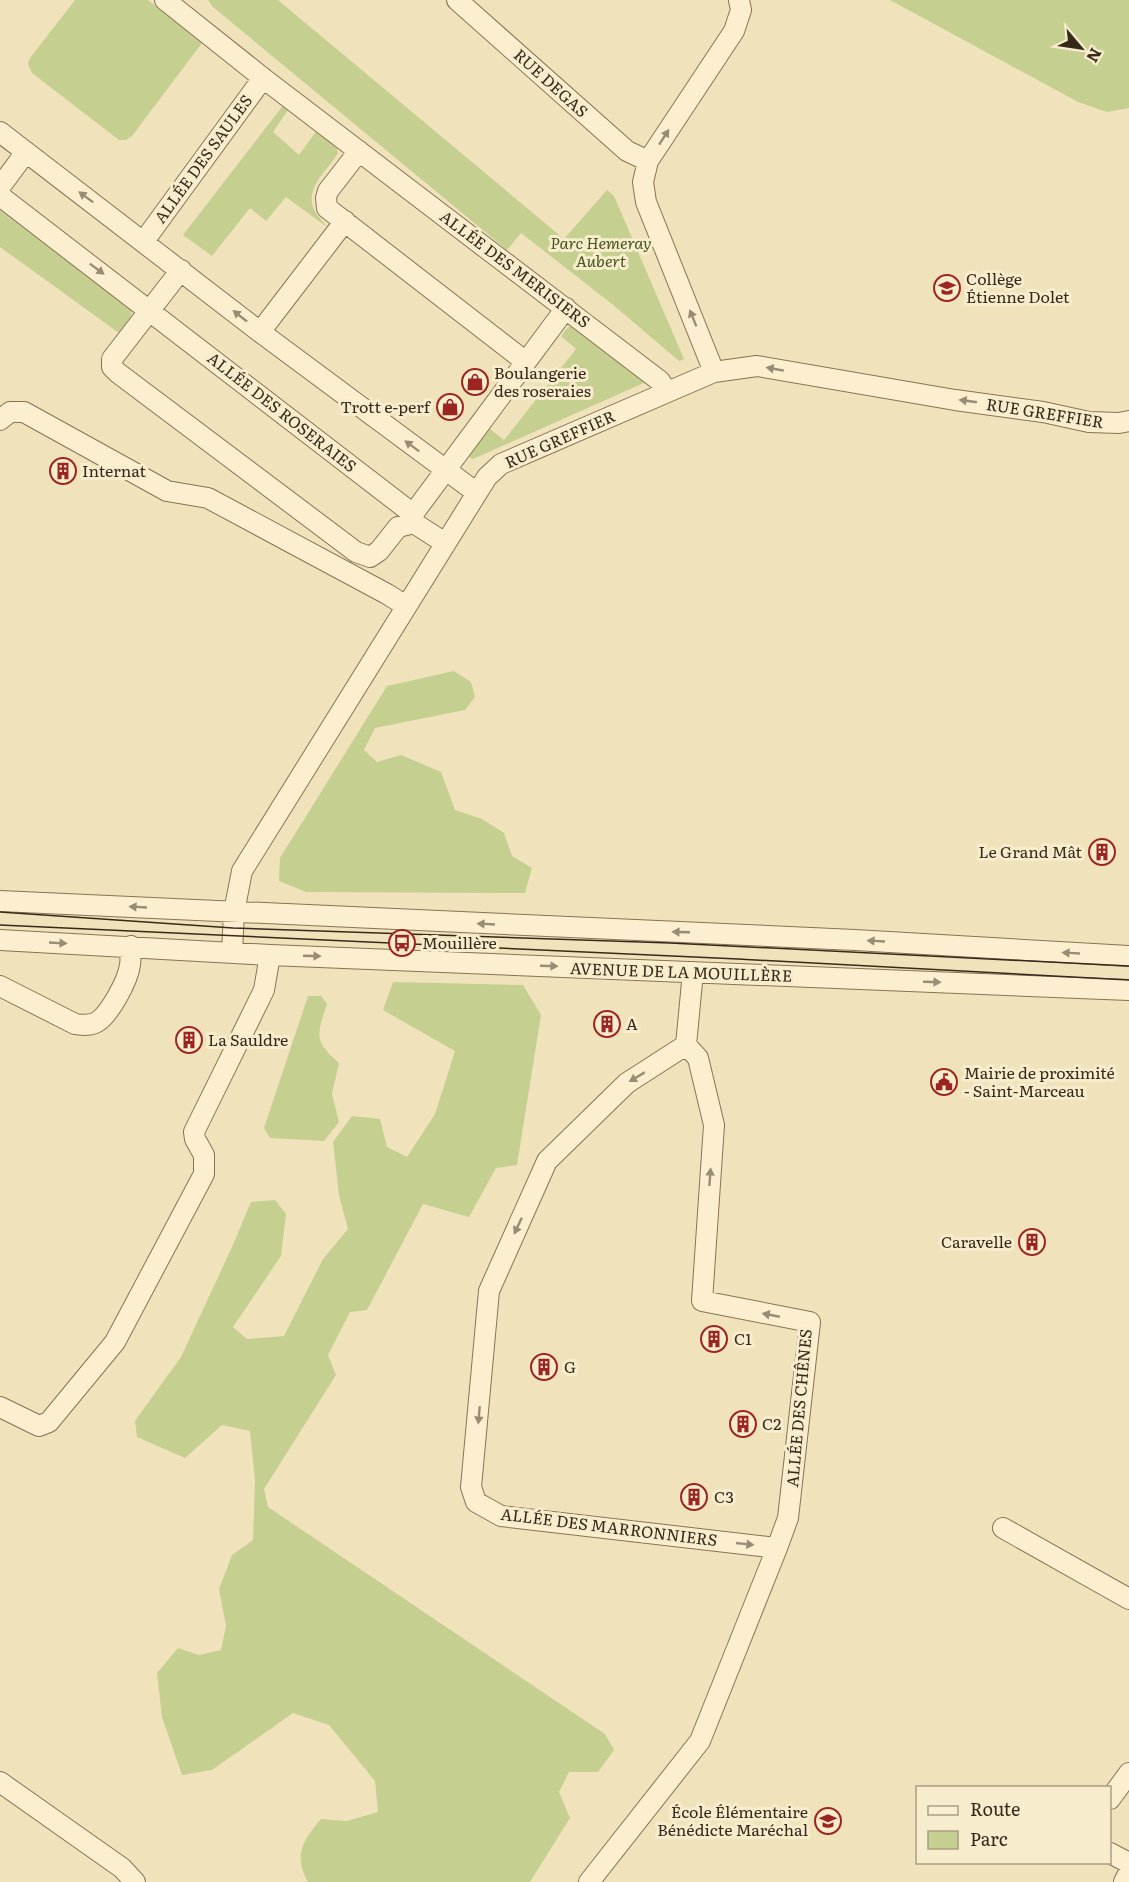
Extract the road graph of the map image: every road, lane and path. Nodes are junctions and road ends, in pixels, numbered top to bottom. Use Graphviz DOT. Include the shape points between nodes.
graph roads {
  1 [pos="165,0"];
  2 [pos="457,0"];
  3 [pos="739,0"];
  4 [pos="263,78"];
  5 [pos="0,132"];
  6 [pos="359,151"];
  7 [pos="26,152"];
  8 [pos="648,161"];
  9 [pos="0,187"];
  10 [pos="0,196"];
  11 [pos="345,221"];
  12 [pos="144,241"];
  13 [pos="181,270"];
  14 [pos="566,308"];
  15 [pos="150,310"];
  16 [pos="260,332"];
  17 [pos="526,362"];
  18 [pos="714,372"];
  19 [pos="667,392"];
  20 [pos="0,420"];
  21 [pos="1129,421"];
  22 [pos="445,471"];
  23 [pos="477,493"];
  24 [pos="414,518"];
  25 [pos="445,543"];
  26 [pos="406,606"];
  27 [pos="0,901"];
  28 [pos="234,912"];
  29 [pos="0,940"];
  30 [pos="131,946"];
  31 [pos="232,952"];
  32 [pos="270,955"];
  33 [pos="1129,956"];
  34 [pos="693,972"];
  35 [pos="0,986"];
  36 [pos="1129,990"];
  37 [pos="686,1045"];
  38 [pos="0,1407"];
  39 [pos="1003,1528"];
  40 [pos="777,1548"];
  41 [pos="1129,1599"];
  42 [pos="1129,1773"];
  43 [pos="0,1782"];
  44 [pos="1111,1798"];
  45 [pos="1111,1854"];
  46 [pos="1129,1863"];
  47 [pos="1129,1872"];
  48 [pos="135,1882"];
  49 [pos="589,1882"];
  50 [pos="1124,1882"];
  1 -- 4 [label="street, ALLÉE DES MERISIERS"];
  2 -- 8 [label="street, RUE DEGAS" via="627,151"];
  8 -- 3 [label="street, one-way" via="734,31 741,10"];
  4 -- 6 [label="street, ALLÉE DES MERISIERS"];
  4 -- 12 [label="street, ALLÉE DES SAULES"];
  5 -- 7 [label="street"];
  6 -- 11 [label="street" via="326,198 327,208"];
  6 -- 14 [label="street, ALLÉE DES MERISIERS"];
  7 -- 9 [label="street"];
  12 -- 7 [label="street, one-way"];
  18 -- 8 [label="street, one-way" via="646,202 643,182"];
  10 -- 15 [label="street, ALLÉE DES ROSERAIES, one-way"];
  11 -- 16 [label="street"];
  11 -- 17 [label="street"];
  12 -- 13 [label="street"];
  13 -- 15 [label="street"];
  16 -- 13 [label="street, one-way"];
  14 -- 17 [label="street"];
  14 -- 19 [label="street, ALLÉE DES MERISIERS" via="660,381"];
  15 -- 24 [label="street, ALLÉE DES ROSERAIES"];
  15 -- 24 [label="street" via="112,359 118,374 356,552 370,557 398,527"];
  22 -- 16 [label="street, one-way"];
  17 -- 22 [label="street"];
  18 -- 19 [label="street, RUE GREFFIER"];
  21 -- 18 [label="street, RUE GREFFIER, one-way" via="1089,422 757,366"];
  19 -- 23 [label="street, RUE GREFFIER" via="501,464"];
  20 -- 26 [label="street" via="10,412 24,412 167,490 208,498"];
  22 -- 23 [label="street"];
  22 -- 24 [label="street"];
  23 -- 25 [label="street, RUE GREFFIER"];
  24 -- 25 [label="street, ALLÉE DES ROSERAIES"];
  25 -- 26 [label="street, RUE GREFFIER"];
  26 -- 28 [label="street, RUE GREFFIER" via="242,871"];
  28 -- 27 [label="street, one-way"];
  28 -- 31 [label="street"];
  33 -- 28 [label="street, one-way"];
  29 -- 30 [label="street, AVENUE DE LA MOUILLÈRE, one-way"];
  30 -- 31 [label="street, AVENUE DE LA MOUILLÈRE"];
  30 -- 35 [label="street" via="125,982 96,1023 75,1024"];
  31 -- 32 [label="street, AVENUE DE LA MOUILLÈRE"];
  32 -- 34 [label="street, AVENUE DE LA MOUILLÈRE, one-way"];
  32 -- 38 [label="street" via="264,990 194,1132 204,1155 204,1174 115,1342 49,1422 39,1426"];
  34 -- 36 [label="street, AVENUE DE LA MOUILLÈRE, one-way"];
  34 -- 37 [label="street"];
  40 -- 37 [label="street, ALLÉE DES CHÊNES, one-way" via="789,1518 810,1323 702,1301 714,1125 698,1058"];
  37 -- 40 [label="street, ALLÉE DES MARRONNIERS, one-way" via="627,1083 548,1161 489,1291 471,1487 476,1502 501,1516"];
  39 -- 41 [label="street"];
  40 -- 49 [label="street, ALLÉE DES CHÊNES" via="700,1740"];
  42 -- 44 [label="street"];
  43 -- 48 [label="street" via="122,1868"];
  45 -- 46 [label="street"];
  47 -- 50 [label="street"];
}
